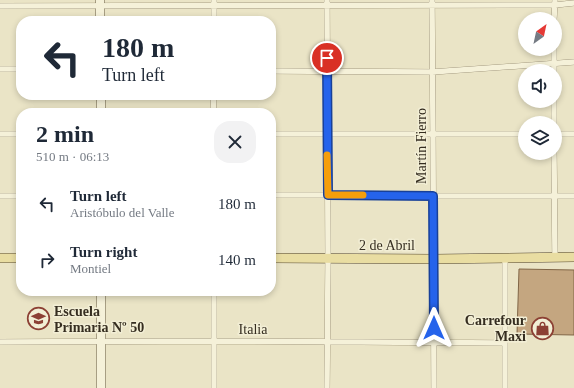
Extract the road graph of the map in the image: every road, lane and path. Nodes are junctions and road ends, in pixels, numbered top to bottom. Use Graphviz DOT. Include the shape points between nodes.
graph roads {
  1 [pos="100,3"];
  2 [pos="214,3"];
  3 [pos="327,3"];
  4 [pos="432,3"];
  5 [pos="555,3"];
  6 [pos="574,3"];
  7 [pos="0,6"];
  8 [pos="100,16"];
  9 [pos="214,16"];
  10 [pos="554,56"];
  11 [pos="574,62"];
  12 [pos="554,63"];
  13 [pos="0,69"];
  14 [pos="16,69"];
  15 [pos="276,71"];
  16 [pos="327,71"];
  17 [pos="432,72"];
  18 [pos="0,134"];
  19 [pos="16,134"];
  20 [pos="276,134"];
  21 [pos="327,134"];
  22 [pos="433,134"];
  23 [pos="518,134"];
  24 [pos="562,134"];
  25 [pos="574,134"];
  26 [pos="554,160"];
  27 [pos="276,195"];
  28 [pos="328,195"];
  29 [pos="0,196"];
  30 [pos="16,196"];
  31 [pos="433,196"];
  32 [pos="555,196"];
  33 [pos="574,196"];
  34 [pos="574,257"];
  35 [pos="0,258"];
  36 [pos="16,258"];
  37 [pos="276,258"];
  38 [pos="328,258"];
  39 [pos="505,258"];
  40 [pos="555,258"];
  41 [pos="434,259"];
  42 [pos="101,296"];
  43 [pos="214,296"];
  44 [pos="214,341"];
  45 [pos="0,342"];
  46 [pos="101,342"];
  47 [pos="328,342"];
  48 [pos="434,343"];
  49 [pos="505,343"];
  50 [pos="101,388"];
  51 [pos="214,388"];
  52 [pos="327,388"];
  53 [pos="434,388"];
  54 [pos="504,388"];
  1 -- 2 [label="street"];
  1 -- 7 [label="street"];
  1 -- 8 [label="street"];
  2 -- 3 [label="street"];
  2 -- 9 [label="street"];
  3 -- 4 [label="street"];
  3 -- 16 [label="street"];
  4 -- 5 [label="street"];
  4 -- 17 [label="street, Martín Fierro"];
  5 -- 6 [label="street"];
  10 -- 12 [label="street"];
  11 -- 12 [label="street"];
  12 -- 17 [label="street"];
  13 -- 14 [label="street"];
  15 -- 16 [label="street"];
  16 -- 17 [label="street"];
  16 -- 21 [label="street"];
  17 -- 22 [label="street, Martín Fierro"];
  18 -- 19 [label="street"];
  20 -- 21 [label="street"];
  21 -- 22 [label="street"];
  21 -- 28 [label="street"];
  22 -- 23 [label="street"];
  22 -- 31 [label="street, Martín Fierro"];
  24 -- 25 [label="street"];
  26 -- 32 [label="street"];
  27 -- 28 [label="street"];
  28 -- 31 [label="street"];
  28 -- 38 [label="street"];
  29 -- 30 [label="street"];
  31 -- 32 [label="street"];
  31 -- 41 [label="street, Martín Fierro"];
  32 -- 33 [label="street"];
  32 -- 40 [label="street"];
  34 -- 40 [label="main road, 2 de Abril"];
  35 -- 36 [label="main road"];
  37 -- 38 [label="main road, 2 de Abril"];
  38 -- 41 [label="main road, 2 de Abril"];
  38 -- 47 [label="street"];
  39 -- 40 [label="main road, 2 de Abril"];
  39 -- 41 [label="main road, 2 de Abril"];
  39 -- 49 [label="street"];
  41 -- 48 [label="street, Martín Fierro"];
  42 -- 46 [label="street"];
  43 -- 44 [label="street"];
  44 -- 46 [label="street, Italia"];
  44 -- 47 [label="street, Italia"];
  44 -- 51 [label="street"];
  45 -- 46 [label="street, Italia"];
  46 -- 50 [label="street"];
  47 -- 48 [label="street, Italia"];
  47 -- 52 [label="street"];
  48 -- 49 [label="street, Italia"];
  48 -- 53 [label="street, Martín Fierro"];
  49 -- 54 [label="street"];
}
